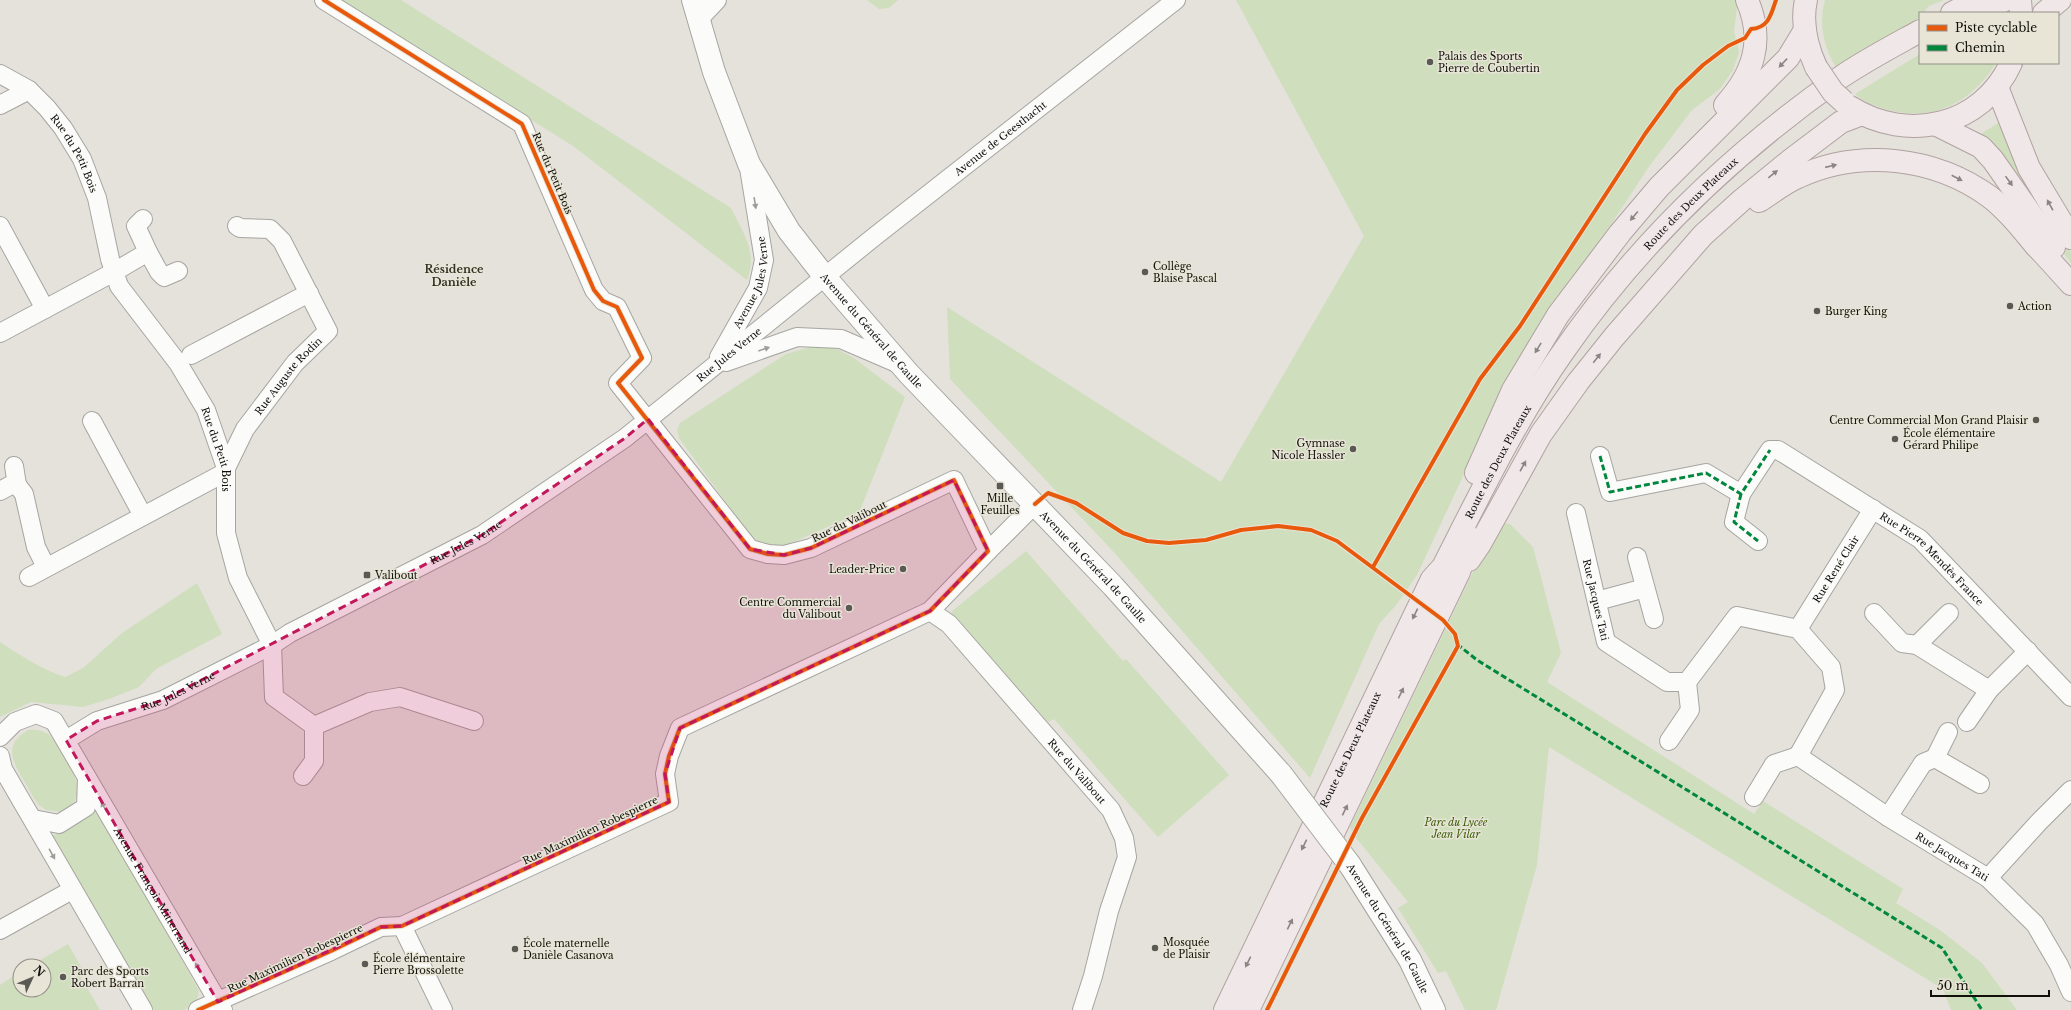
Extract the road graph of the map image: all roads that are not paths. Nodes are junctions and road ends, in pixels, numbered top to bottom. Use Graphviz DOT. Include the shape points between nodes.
graph roads {
  1 [pos="324,0"];
  2 [pos="717,0"];
  3 [pos="1176,0"];
  4 [pos="1747,0"];
  5 [pos="1806,0"];
  6 [pos="1977,0"];
  7 [pos="2060,0"];
  8 [pos="2017,4"];
  9 [pos="696,10"];
  10 [pos="1954,12"];
  11 [pos="1983,12"];
  12 [pos="2045,12"];
  13 [pos="1805,30"];
  14 [pos="1919,32"];
  15 [pos="1919,46"];
  16 [pos="2010,64"];
  17 [pos="0,74"];
  18 [pos="1997,87"];
  19 [pos="29,90"];
  20 [pos="0,105"];
  21 [pos="1862,114"];
  22 [pos="1935,124"];
  23 [pos="749,164"];
  24 [pos="1659,186"];
  25 [pos="143,219"];
  26 [pos="0,226"];
  27 [pos="237,226"];
  28 [pos="2071,238"];
  29 [pos="148,252"];
  30 [pos="178,271"];
  31 [pos="114,272"];
  32 [pos="825,276"];
  33 [pos="2071,276"];
  34 [pos="2071,284"];
  35 [pos="309,293"];
  36 [pos="45,309"];
  37 [pos="0,333"];
  38 [pos="1614,337"];
  39 [pos="191,356"];
  40 [pos="901,364"];
  41 [pos="714,366"];
  42 [pos="648,419"];
  43 [pos="92,421"];
  44 [pos="245,429"];
  45 [pos="217,436"];
  46 [pos="1600,456"];
  47 [pos="14,466"];
  48 [pos="225,470"];
  49 [pos="17,485"];
  50 [pos="0,491"];
  51 [pos="1741,494"];
  52 [pos="1035,504"];
  53 [pos="1873,509"];
  54 [pos="1576,513"];
  55 [pos="143,516"];
  56 [pos="1758,541"];
  57 [pos="988,551"];
  58 [pos="1637,557"];
  59 [pos="46,567"];
  60 [pos="1459,572"];
  61 [pos="29,577"];
  62 [pos="1432,579"];
  63 [pos="1645,588"];
  64 [pos="1597,601"];
  65 [pos="930,611"];
  66 [pos="1874,613"];
  67 [pos="1949,613"];
  68 [pos="1654,619"];
  69 [pos="1798,629"];
  70 [pos="1917,645"];
  71 [pos="272,646"];
  72 [pos="2028,651"];
  73 [pos="1687,682"];
  74 [pos="1989,690"];
  75 [pos="2071,697"];
  76 [pos="474,721"];
  77 [pos="1967,722"];
  78 [pos="314,726"];
  79 [pos="1948,732"];
  80 [pos="0,737"];
  81 [pos="66,740"];
  82 [pos="1669,742"];
  83 [pos="1798,756"];
  84 [pos="1934,758"];
  85 [pos="1,765"];
  86 [pos="303,776"];
  87 [pos="87,778"];
  88 [pos="1980,784"];
  89 [pos="2071,790"];
  90 [pos="1754,796"];
  91 [pos="1888,817"];
  92 [pos="33,819"];
  93 [pos="1988,878"];
  94 [pos="72,890"];
  95 [pos="402,926"];
  96 [pos="0,930"];
  97 [pos="2071,992"];
  98 [pos="220,1006"];
  99 [pos="144,1010"];
  100 [pos="198,1010"];
  101 [pos="444,1010"];
  102 [pos="1082,1010"];
  103 [pos="1225,1010"];
  104 [pos="1248,1010"];
  105 [pos="1434,1010"];
  1 -- 42 [label="street, Rue du Petit Bois" via="522,124 594,290 603,301 617,307 642,358 618,383"];
  2 -- 9 [label="street"];
  3 -- 32 [label="street, Avenue de Geesthacht"];
  4 -- 24 [label="main road" via="1755,39 1748,73 1734,94 1667,167"];
  5 -- 13 [label="main road"];
  6 -- 10 [label="main road"];
  7 -- 12 [label="main road"];
  8 -- 11 [label="main road"];
  9 -- 23 [label="street, Avenue du Général de Gaulle" via="714,72"];
  13 -- 21 [label="main road, bridge" via="1816,68 1833,92"];
  13 -- 24 [label="main road, one-way" via="1788,58"];
  14 -- 62 [label="main road, Route des Deux Plateaux" via="1842,77 1808,101 1738,158 1670,220 1611,289 1563,352 1520,419 1444,567"];
  15 -- 60 [label="main road, Route des Deux Plateaux" via="1851,85 1816,109 1746,165 1675,233 1619,298 1571,360 1528,427 1470,539"];
  16 -- 18 [label="main road"];
  17 -- 19 [label="street, Rue du Petit Bois"];
  18 -- 22 [label="main road" via="1969,111"];
  28 -- 18 [label="main road, one-way" via="2029,168"];
  19 -- 20 [label="street"];
  19 -- 31 [label="street, Rue du Petit Bois" via="59,123 82,159 97,198"];
  21 -- 22 [label="main road" via="1898,126"];
  38 -- 21 [label="main road, one-way" via="1703,236 1743,199 1842,122"];
  22 -- 33 [label="main road, one-way" via="1980,146 1993,160"];
  23 -- 32 [label="street, Avenue du Général de Gaulle" via="788,231"];
  23 -- 41 [label="street, Avenue Jules Verne, one-way" via="764,260 758,288"];
  24 -- 62 [label="main road, one-way" via="1558,315 1513,390 1436,562"];
  25 -- 29 [label="street" via="136,226"];
  26 -- 36 [label="street"];
  27 -- 35 [label="street, Rue Auguste Rodin" via="270,229 282,241"];
  29 -- 30 [label="street" via="164,277"];
  29 -- 31 [label="street"];
  31 -- 36 [label="street"];
  31 -- 45 [label="street, Rue du Petit Bois" via="119,286 178,362 206,410"];
  32 -- 40 [label="street, Avenue du Général de Gaulle"];
  32 -- 41 [label="street, Rue Jules Verne"];
  38 -- 34 [label="main road, one-way" via="1758,201 1798,177 1848,162 1880,159 1902,161 1935,169 1968,184 1990,198 2013,218"];
  35 -- 39 [label="street"];
  35 -- 44 [label="street, Rue Auguste Rodin" via="328,331 295,363"];
  36 -- 37 [label="street"];
  60 -- 38 [label="main road, one-way" via="1480,544 1541,434"];
  41 -- 40 [label="street, one-way" via="797,337 841,339"];
  40 -- 52 [label="street, Avenue du Général de Gaulle"];
  41 -- 42 [label="street, Rue Jules Verne"];
  42 -- 57 [label="street, Rue du Valibout" via="750,549 784,555 811,548 954,480"];
  42 -- 71 [label="street, Rue Jules Verne" via="625,438 482,535 290,633"];
  43 -- 55 [label="street"];
  44 -- 45 [label="street"];
  44 -- 48 [label="street, Rue Auguste Rodin"];
  45 -- 48 [label="street, Rue du Petit Bois"];
  46 -- 51 [label="street" via="1610,492 1706,473"];
  47 -- 49 [label="street"];
  48 -- 55 [label="street"];
  48 -- 71 [label="street, Rue du Petit Bois" via="226,533 238,578"];
  49 -- 50 [label="street"];
  49 -- 59 [label="street" via="24,494 36,547"];
  51 -- 53 [label="street, Rue Pierre Mendès France" via="1770,450 1778,450"];
  51 -- 56 [label="street" via="1734,522"];
  52 -- 57 [label="street"];
  52 -- 105 [label="street, Avenue du Général de Gaulle, bridge" via="1113,586 1281,774 1350,865 1410,960"];
  53 -- 69 [label="street, Rue René Clair"];
  53 -- 72 [label="street, Rue Pierre Mendès France" via="1920,539"];
  54 -- 64 [label="street, Rue Jacques Tati"];
  55 -- 59 [label="street"];
  57 -- 65 [label="street"];
  58 -- 63 [label="street"];
  59 -- 61 [label="street"];
  104 -- 60 [label="main road, Route des Deux Plateaux, one-way"];
  62 -- 103 [label="main road, Route des Deux Plateaux, one-way"];
  63 -- 64 [label="street"];
  63 -- 68 [label="street"];
  64 -- 73 [label="street, Rue Jacques Tati" via="1606,642 1667,682"];
  65 -- 95 [label="street, Rue Maximilien Robespierre" via="680,728 665,774 669,802"];
  65 -- 102 [label="street, Rue du Valibout" via="949,624 1111,810 1124,838 1127,857 1109,911"];
  66 -- 70 [label="street" via="1902,643"];
  67 -- 70 [label="street"];
  69 -- 73 [label="street" via="1737,616"];
  69 -- 83 [label="street" via="1831,667 1835,690"];
  70 -- 74 [label="street"];
  71 -- 78 [label="street" via="274,697"];
  71 -- 81 [label="street, Rue Jules Verne" via="163,700 96,721"];
  72 -- 74 [label="street"];
  72 -- 75 [label="street, Rue Pierre Mendès France"];
  73 -- 82 [label="street" via="1690,710"];
  74 -- 77 [label="street"];
  76 -- 78 [label="street" via="400,697 370,702"];
  78 -- 86 [label="street" via="314,761"];
  79 -- 84 [label="street"];
  80 -- 81 [label="street, Avenue François Mitterrand" via="15,722 36,714 54,721"];
  81 -- 87 [label="street, Avenue François Mitterrand"];
  83 -- 90 [label="street" via="1774,764"];
  83 -- 91 [label="street, Rue Jacques Tati"];
  84 -- 88 [label="street"];
  84 -- 91 [label="street" via="1923,763"];
  85 -- 92 [label="street"];
  87 -- 92 [label="street" via="86,807 59,824"];
  98 -- 87 [label="street, Avenue François Mitterrand, one-way"];
  89 -- 93 [label="street"];
  91 -- 93 [label="street, Rue Jacques Tati"];
  92 -- 94 [label="street, one-way"];
  93 -- 97 [label="street, Rue Jacques Tati" via="2035,924 2059,965"];
  94 -- 96 [label="street"];
  94 -- 99 [label="street"];
  95 -- 98 [label="street, Rue Maximilien Robespierre" via="381,927"];
  95 -- 101 [label="street"];
  98 -- 100 [label="street"];
}
